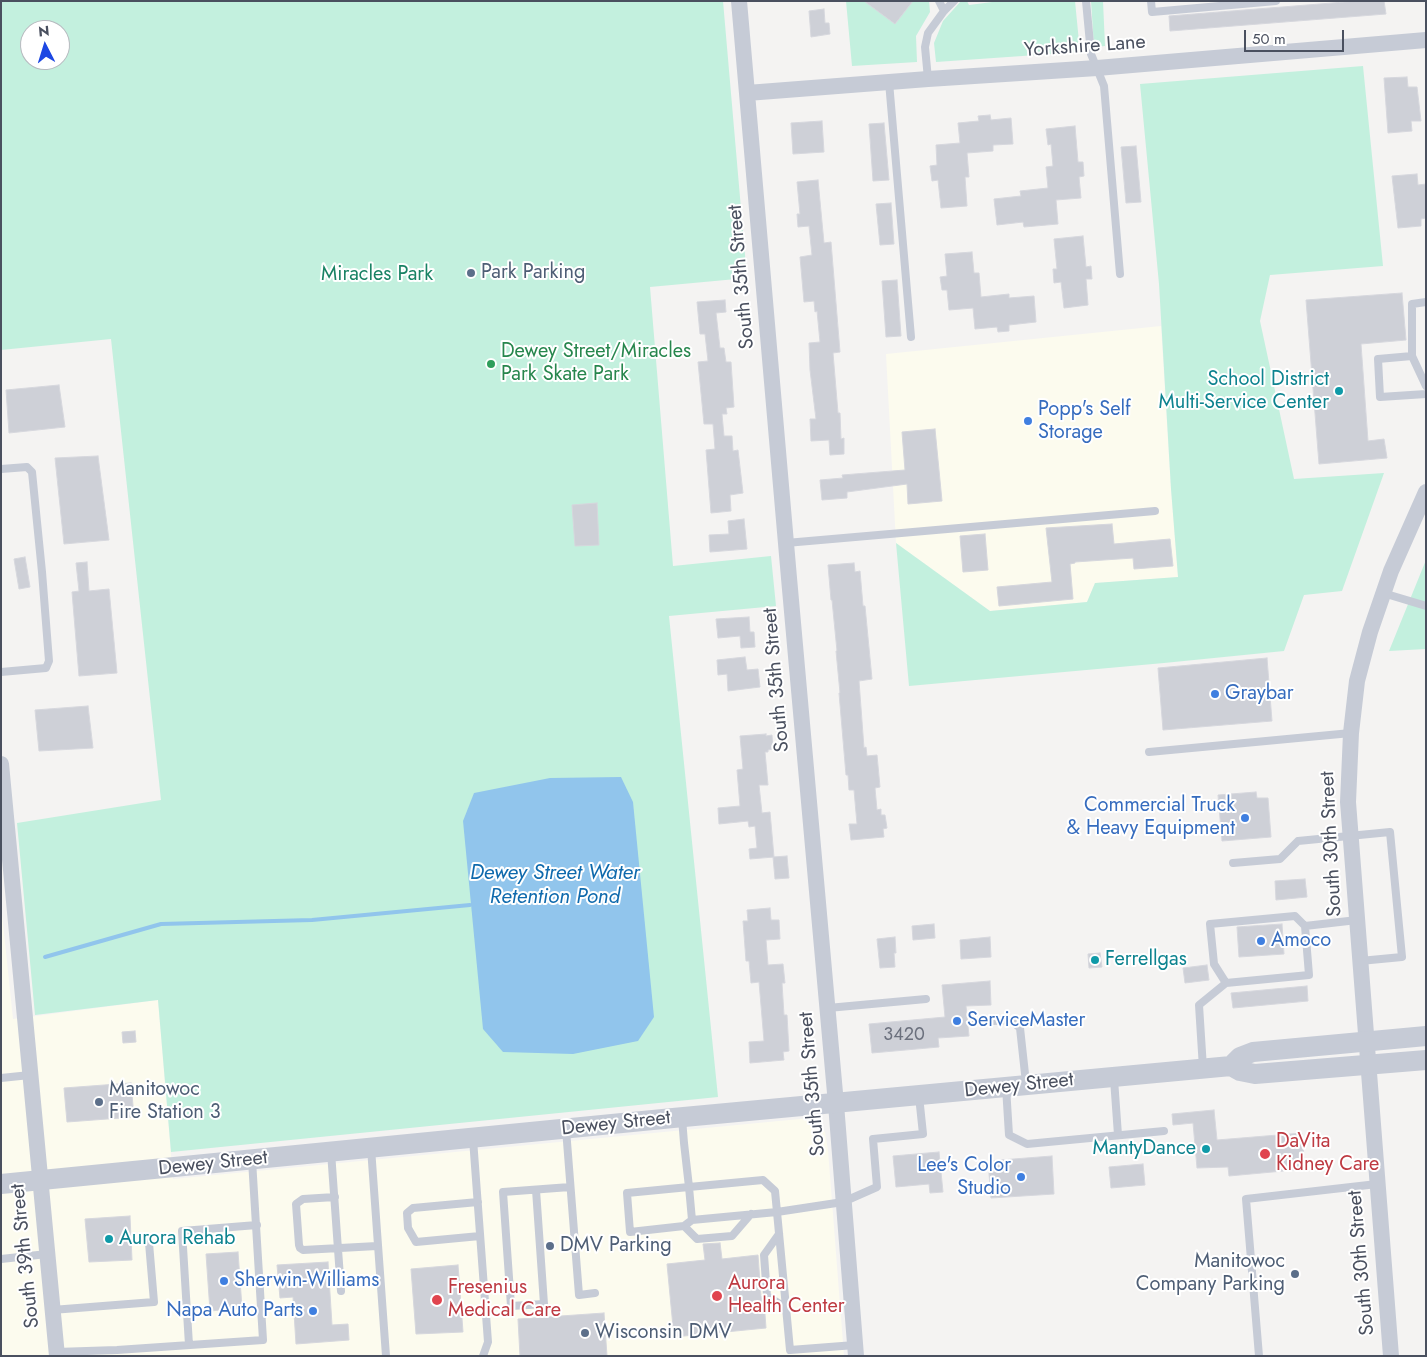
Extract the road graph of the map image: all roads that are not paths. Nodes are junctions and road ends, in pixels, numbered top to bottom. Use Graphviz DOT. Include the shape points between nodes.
graph roads {
  1 [pos="739,1"];
  2 [pos="939,1"];
  3 [pos="954,1"];
  4 [pos="1086,1"];
  5 [pos="1151,1"];
  6 [pos="1276,1"];
  7 [pos="944,11"];
  8 [pos="1426,40"];
  9 [pos="1097,68"];
  10 [pos="928,78"];
  11 [pos="888,82"];
  12 [pos="747,93"];
  13 [pos="1120,274"];
  14 [pos="1426,302"];
  15 [pos="911,337"];
  16 [pos="1412,356"];
  17 [pos="1426,386"];
  18 [pos="1426,394"];
  19 [pos="1,469"];
  20 [pos="1426,492"];
  21 [pos="1155,511"];
  22 [pos="786,543"];
  23 [pos="1383,593"];
  24 [pos="1426,606"];
  25 [pos="1,672"];
  26 [pos="1351,733"];
  27 [pos="1149,752"];
  28 [pos="1,764"];
  29 [pos="1350,836"];
  30 [pos="1233,863"];
  31 [pos="1357,920"];
  32 [pos="1306,926"];
  33 [pos="1360,961"];
  34 [pos="1226,983"];
  35 [pos="926,999"];
  36 [pos="828,1008"];
  37 [pos="976,1022"];
  38 [pos="1426,1036"];
  39 [pos="1366,1041"];
  40 [pos="1426,1060"];
  41 [pos="1368,1065"];
  42 [pos="1231,1066"];
  43 [pos="1204,1068"];
  44 [pos="30,1075"];
  45 [pos="1114,1077"];
  46 [pos="1,1078"];
  47 [pos="1026,1085"];
  48 [pos="1006,1087"];
  49 [pos="919,1096"];
  50 [pos="836,1104"];
  51 [pos="682,1118"];
  52 [pos="566,1129"];
  53 [pos="1164,1131"];
  54 [pos="1118,1135"];
  55 [pos="473,1139"];
  56 [pos="371,1148"];
  57 [pos="331,1152"];
  58 [pos="252,1160"];
  59 [pos="40,1180"];
  60 [pos="1,1184"];
  61 [pos="1377,1184"];
  62 [pos="570,1187"];
  63 [pos="689,1187"];
  64 [pos="536,1190"];
  65 [pos="335,1197"];
  66 [pos="478,1202"];
  67 [pos="843,1202"];
  68 [pos="777,1212"];
  69 [pos="751,1214"];
  70 [pos="692,1220"];
  71 [pos="257,1225"];
  72 [pos="684,1226"];
  73 [pos="779,1234"];
  74 [pos="480,1236"];
  75 [pos="149,1243"];
  76 [pos="377,1246"];
  77 [pos="338,1248"];
  78 [pos="47,1254"];
  79 [pos="1,1258"];
  80 [pos="341,1291"];
  81 [pos="595,1294"];
  82 [pos="786,1308"];
  83 [pos="52,1310"];
  84 [pos="189,1345"];
  85 [pos="856,1350"];
  86 [pos="56,1354"];
  87 [pos="386,1356"];
  88 [pos="483,1356"];
  89 [pos="1259,1356"];
  90 [pos="1391,1356"];
  1 -- 12 [label="street, South 35th Street"];
  2 -- 7 [label="lane"];
  3 -- 7 [label="lane"];
  4 -- 9 [label="lane" via="1091,54"];
  5 -- 6 [label="lane" via="1152,12"];
  7 -- 10 [label="lane" via="928,33 925,47"];
  8 -- 9 [label="street, Yorkshire Lane"];
  9 -- 10 [label="street, Yorkshire Lane"];
  9 -- 13 [label="lane" via="1104,86"];
  10 -- 11 [label="street, Yorkshire Lane"];
  11 -- 12 [label="street, Yorkshire Lane"];
  11 -- 15 [label="lane"];
  12 -- 22 [label="street, South 35th Street"];
  14 -- 16 [label="lane" via="1412,304"];
  16 -- 17 [label="lane"];
  16 -- 18 [label="lane" via="1378,359 1380,397"];
  19 -- 25 [label="lane" via="27,467 32,472 49,661 46,668"];
  20 -- 23 [label="street, South 30th Street"];
  21 -- 22 [label="lane"];
  22 -- 36 [label="street, South 35th Street"];
  23 -- 24 [label="lane"];
  23 -- 26 [label="street, South 30th Street" via="1357,681"];
  26 -- 27 [label="lane"];
  26 -- 29 [label="street, South 30th Street"];
  28 -- 44 [label="street, South 39th Street"];
  29 -- 30 [label="lane" via="1298,841 1280,859"];
  29 -- 31 [label="street, South 30th Street"];
  29 -- 33 [label="lane" via="1390,832 1402,957"];
  31 -- 32 [label="lane"];
  31 -- 33 [label="street, South 30th Street"];
  32 -- 34 [label="lane" via="1309,975"];
  32 -- 34 [label="lane" via="1295,916 1210,924 1214,964"];
  33 -- 39 [label="street, South 30th Street"];
  34 -- 43 [label="lane" via="1199,1005"];
  35 -- 36 [label="lane"];
  36 -- 50 [label="street, South 35th Street"];
  37 -- 47 [label="lane" via="1010,1020 1020,1028"];
  38 -- 39 [label="street, Dewey Street"];
  39 -- 41 [label="street, South 30th Street"];
  39 -- 42 [label="street, Dewey Street" via="1253,1052 1240,1057"];
  40 -- 41 [label="street, Dewey Street"];
  41 -- 42 [label="street, Dewey Street" via="1255,1074 1240,1072"];
  41 -- 61 [label="street, South 30th Street"];
  42 -- 43 [label="street, Dewey Street"];
  43 -- 45 [label="street, Dewey Street"];
  44 -- 46 [label="lane"];
  44 -- 59 [label="street, South 39th Street"];
  45 -- 47 [label="street, Dewey Street"];
  45 -- 54 [label="lane"];
  47 -- 48 [label="street, Dewey Street"];
  48 -- 49 [label="street, Dewey Street"];
  48 -- 54 [label="lane" via="1009,1135 1027,1144"];
  49 -- 50 [label="street, Dewey Street"];
  49 -- 67 [label="lane" via="923,1134 873,1138 877,1187"];
  50 -- 51 [label="street, Dewey Street"];
  50 -- 67 [label="street, South 35th Street"];
  51 -- 52 [label="street, Dewey Street"];
  51 -- 63 [label="lane"];
  52 -- 55 [label="street, Dewey Street"];
  52 -- 62 [label="lane"];
  53 -- 54 [label="lane"];
  55 -- 56 [label="street, Dewey Street"];
  55 -- 66 [label="lane"];
  56 -- 57 [label="street, Dewey Street"];
  56 -- 76 [label="lane"];
  57 -- 58 [label="street, Dewey Street"];
  57 -- 65 [label="lane"];
  58 -- 59 [label="street, Dewey Street"];
  58 -- 71 [label="lane"];
  59 -- 60 [label="street, Dewey Street"];
  59 -- 78 [label="street, South 39th Street"];
  61 -- 89 [label="lane" via="1246,1199"];
  61 -- 90 [label="street, South 30th Street"];
  62 -- 64 [label="lane"];
  62 -- 81 [label="lane" via="579,1295"];
  63 -- 68 [label="lane" via="763,1180 775,1190"];
  63 -- 70 [label="lane"];
  63 -- 72 [label="lane" via="627,1193 630,1232"];
  64 -- 64 [label="lane" via="503,1192 511,1306 544,1304"];
  65 -- 77 [label="lane"];
  65 -- 77 [label="lane" via="303,1199 296,1204 299,1245 303,1250"];
  66 -- 74 [label="lane"];
  66 -- 74 [label="lane" via="411,1208 407,1213 408,1228 416,1242"];
  67 -- 68 [label="lane"];
  67 -- 85 [label="street, South 35th Street"];
  68 -- 69 [label="lane"];
  68 -- 73 [label="lane"];
  69 -- 70 [label="lane"];
  69 -- 72 [label="lane" via="732,1236 696,1239"];
  70 -- 72 [label="lane"];
  71 -- 84 [label="lane" via="263,1340"];
  71 -- 84 [label="lane" via="182,1231"];
  73 -- 82 [label="lane"];
  73 -- 82 [label="lane" via="764,1256 766,1280 768,1296"];
  74 -- 88 [label="lane" via="488,1342"];
  75 -- 83 [label="lane" via="154,1302"];
  76 -- 77 [label="lane"];
  76 -- 87 [label="lane"];
  77 -- 80 [label="lane"];
  78 -- 79 [label="lane"];
  78 -- 83 [label="street, South 39th Street"];
  82 -- 85 [label="lane" via="790,1350"];
  83 -- 86 [label="street, South 39th Street"];
  84 -- 86 [label="lane"];
}
